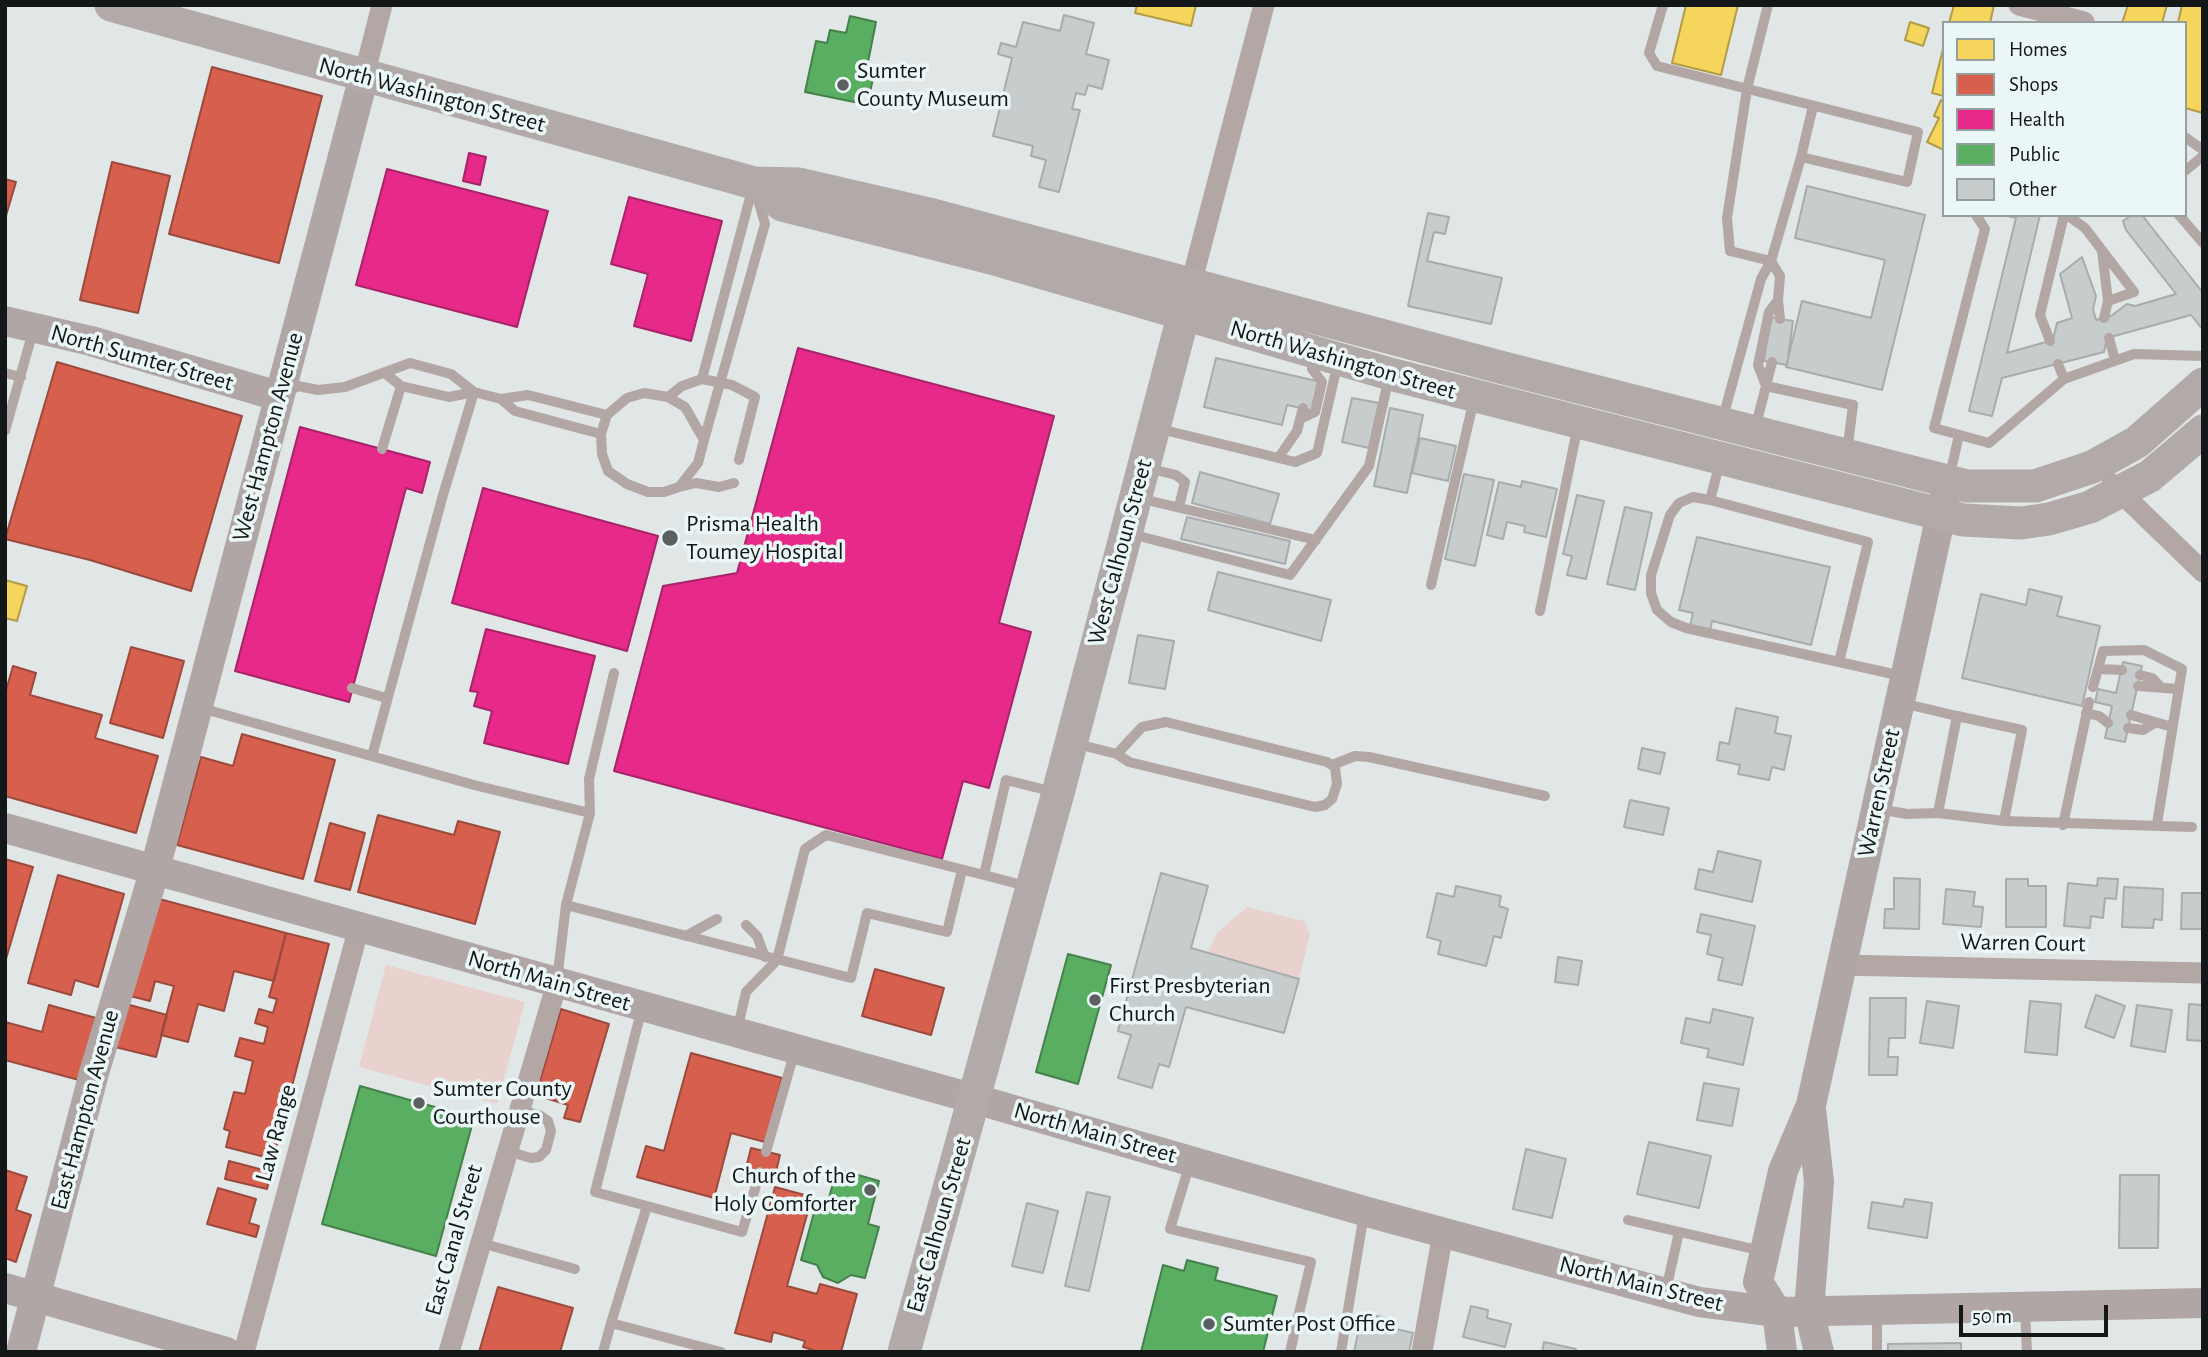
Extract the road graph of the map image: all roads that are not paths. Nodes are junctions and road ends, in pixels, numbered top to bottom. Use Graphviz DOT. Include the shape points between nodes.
graph roads {
  1 [pos="382,5"];
  2 [pos="1264,5"];
  3 [pos="1663,5"];
  4 [pos="1768,5"];
  5 [pos="126,7"];
  6 [pos="2024,12"];
  7 [pos="2078,21"];
  8 [pos="363,76"];
  9 [pos="1747,89"];
  10 [pos="1813,106"];
  11 [pos="2187,138"];
  12 [pos="2203,150"];
  13 [pos="2203,156"];
  14 [pos="1801,157"];
  15 [pos="2187,169"];
  16 [pos="754,183"];
  17 [pos="1977,217"];
  18 [pos="2065,217"];
  19 [pos="2069,217"];
  20 [pos="2181,217"];
  21 [pos="2203,243"];
  22 [pos="2102,248"];
  23 [pos="1771,261"];
  24 [pos="1187,300"];
  25 [pos="1778,300"];
  26 [pos="2108,301"];
  27 [pos="2104,318"];
  28 [pos="1780,319"];
  29 [pos="5,321"];
  30 [pos="34,328"];
  31 [pos="2109,338"];
  32 [pos="2050,341"];
  33 [pos="2203,356"];
  34 [pos="2115,360"];
  35 [pos="1772,362"];
  36 [pos="2058,364"];
  37 [pos="1319,365"];
  38 [pos="5,373"];
  39 [pos="386,374"];
  40 [pos="1390,374"];
  41 [pos="21,377"];
  42 [pos="702,379"];
  43 [pos="2064,379"];
  44 [pos="719,384"];
  45 [pos="2203,384"];
  46 [pos="401,386"];
  47 [pos="1766,386"];
  48 [pos="474,392"];
  49 [pos="278,396"];
  50 [pos="1475,396"];
  51 [pos="668,397"];
  52 [pos="501,399"];
  53 [pos="607,415"];
  54 [pos="1579,423"];
  55 [pos="1722,424"];
  56 [pos="1153,427"];
  57 [pos="2203,430"];
  58 [pos="5,431"];
  59 [pos="1755,432"];
  60 [pos="601,434"];
  61 [pos="1959,435"];
  62 [pos="704,440"];
  63 [pos="382,449"];
  64 [pos="1847,456"];
  65 [pos="1279,457"];
  66 [pos="739,460"];
  67 [pos="1720,460"];
  68 [pos="2092,467"];
  69 [pos="1139,482"];
  70 [pos="1948,482"];
  71 [pos="734,483"];
  72 [pos="679,487"];
  73 [pos="2121,491"];
  74 [pos="1710,500"];
  75 [pos="1180,508"];
  76 [pos="1940,515"];
  77 [pos="1125,532"];
  78 [pos="1316,540"];
  79 [pos="2203,572"];
  80 [pos="1431,585"];
  81 [pos="1540,611"];
  82 [pos="1839,662"];
  83 [pos="2104,670"];
  84 [pos="614,673"];
  85 [pos="2120,675"];
  86 [pos="2139,680"];
  87 [pos="2093,687"];
  88 [pos="352,688"];
  89 [pos="1902,689"];
  90 [pos="2178,689"];
  91 [pos="386,698"];
  92 [pos="198,708"];
  93 [pos="2111,710"];
  94 [pos="2131,715"];
  95 [pos="1957,716"];
  96 [pos="2153,724"];
  97 [pos="2172,727"];
  98 [pos="2128,728"];
  99 [pos="1070,743"];
  100 [pos="1117,754"];
  101 [pos="372,756"];
  102 [pos="1332,765"];
  103 [pos="1058,793"];
  104 [pos="1545,796"];
  105 [pos="1876,808"];
  106 [pos="590,813"];
  107 [pos="1938,813"];
  108 [pos="2004,821"];
  109 [pos="2157,824"];
  110 [pos="2063,825"];
  111 [pos="2192,827"];
  112 [pos="5,828"];
  113 [pos="155,869"];
  114 [pos="962,870"];
  115 [pos="984,875"];
  116 [pos="1032,887"];
  117 [pos="566,905"];
  118 [pos="717,919"];
  119 [pos="746,925"];
  120 [pos="359,927"];
  121 [pos="686,936"];
  122 [pos="771,959"];
  123 [pos="1842,965"];
  124 [pos="2203,973"];
  125 [pos="557,983"];
  126 [pos="643,1008"];
  127 [pos="737,1033"];
  128 [pos="795,1050"];
  129 [pos="975,1099"];
  130 [pos="1811,1105"];
  131 [pos="519,1110"];
  132 [pos="508,1151"];
  133 [pos="766,1152"];
  134 [pos="1191,1160"];
  135 [pos="760,1172"];
  136 [pos="647,1206"];
  137 [pos="1364,1211"];
  138 [pos="1628,1220"];
  139 [pos="1679,1231"];
  140 [pos="1443,1233"];
  141 [pos="481,1243"];
  142 [pos="1765,1252"];
  143 [pos="575,1269"];
  144 [pos="5,1288"];
  145 [pos="1666,1293"];
  146 [pos="34,1296"];
  147 [pos="2203,1303"];
  148 [pos="2025,1306"];
  149 [pos="1877,1310"];
  150 [pos="1809,1311"];
  151 [pos="1777,1312"];
  152 [pos="611,1323"];
  153 [pos="1877,1349"];
  154 [pos="212,1350"];
  155 [pos="21,1352"];
  156 [pos="244,1352"];
  157 [pos="449,1352"];
  158 [pos="603,1352"];
  159 [pos="721,1352"];
  160 [pos="904,1352"];
  161 [pos="1290,1352"];
  162 [pos="1341,1352"];
  163 [pos="1422,1352"];
  164 [pos="1782,1352"];
  165 [pos="1819,1352"];
  166 [pos="2027,1352"];
  1 -- 8 [label="street, West Hampton Avenue"];
  2 -- 24 [label="street, West Calhoun Street"];
  3 -- 9 [label="lane" via="1649,53 1657,66"];
  4 -- 9 [label="lane"];
  5 -- 8 [label="main road, North Washington Street"];
  6 -- 7 [label="street"];
  8 -- 16 [label="main road, North Washington Street"];
  8 -- 49 [label="street, West Hampton Avenue"];
  9 -- 10 [label="lane"];
  9 -- 23 [label="lane" via="1727,218 1730,251"];
  10 -- 14 [label="lane"];
  10 -- 14 [label="lane" via="1918,132 1907,183"];
  11 -- 12 [label="lane"];
  13 -- 15 [label="lane"];
  14 -- 23 [label="lane"];
  16 -- 24 [label="main road, North Washington Street" via="799,184 929,214"];
  16 -- 42 [label="lane"];
  16 -- 44 [label="lane" via="765,224"];
  17 -- 61 [label="lane" via="1985,229 1934,428"];
  18 -- 32 [label="lane" via="2040,315"];
  19 -- 22 [label="lane"];
  20 -- 21 [label="lane"];
  22 -- 26 [label="lane"];
  22 -- 26 [label="lane" via="2134,292"];
  23 -- 25 [label="lane" via="1780,276"];
  23 -- 55 [label="lane" via="1761,278"];
  24 -- 37 [label="main road, North Washington Street"];
  24 -- 55 [label="main road, North Washington Street"];
  24 -- 56 [label="main road, West Calhoun Street"];
  25 -- 28 [label="lane"];
  25 -- 47 [label="lane" via="1769,312 1758,365"];
  26 -- 27 [label="lane"];
  29 -- 30 [label="street, North Sumter Street"];
  30 -- 41 [label="lane"];
  30 -- 49 [label="street, North Sumter Street"];
  31 -- 34 [label="lane"];
  33 -- 34 [label="lane" via="2134,354"];
  34 -- 43 [label="lane"];
  35 -- 47 [label="lane"];
  36 -- 43 [label="lane"];
  37 -- 40 [label="main road, North Washington Street"];
  37 -- 65 [label="lane" via="1322,382 1315,412 1302,414 1297,431"];
  37 -- 65 [label="lane" via="1317,453 1295,462"];
  38 -- 41 [label="lane"];
  39 -- 46 [label="lane"];
  39 -- 48 [label="lane" via="410,363 451,374"];
  39 -- 49 [label="lane" via="345,387 318,390 298,386"];
  40 -- 50 [label="main road, North Washington Street"];
  40 -- 78 [label="lane" via="1369,466"];
  41 -- 58 [label="lane"];
  42 -- 44 [label="lane"];
  42 -- 51 [label="lane"];
  43 -- 61 [label="lane" via="1989,443"];
  44 -- 62 [label="lane"];
  44 -- 66 [label="lane" via="755,397"];
  45 -- 68 [label="main road, North Washington Street" via="2137,442"];
  46 -- 48 [label="lane" via="449,397"];
  46 -- 63 [label="lane"];
  47 -- 59 [label="lane"];
  47 -- 64 [label="lane" via="1853,405"];
  48 -- 52 [label="lane"];
  48 -- 91 [label="lane"];
  49 -- 92 [label="street, West Hampton Avenue"];
  50 -- 54 [label="main road, North Washington Street"];
  50 -- 80 [label="lane"];
  51 -- 53 [label="lane" via="644,393 627,398"];
  51 -- 62 [label="lane" via="685,407"];
  52 -- 53 [label="lane" via="527,395"];
  52 -- 60 [label="lane" via="515,411"];
  53 -- 60 [label="lane"];
  54 -- 67 [label="main road, North Washington Street"];
  54 -- 81 [label="lane"];
  55 -- 59 [label="main road, North Washington Street"];
  56 -- 65 [label="lane"];
  56 -- 69 [label="main road, West Calhoun Street"];
  57 -- 73 [label="main road, North Washington Street" via="2150,476"];
  59 -- 64 [label="main road, North Washington Street"];
  60 -- 72 [label="lane" via="608,471 627,484 648,492"];
  61 -- 70 [label="lane"];
  62 -- 72 [label="lane" via="698,463"];
  64 -- 70 [label="main road, North Washington Street"];
  67 -- 74 [label="lane"];
  67 -- 76 [label="main road, North Washington Street"];
  68 -- 70 [label="main road, North Washington Street" via="2035,486 2007,489"];
  68 -- 73 [label="street"];
  69 -- 75 [label="lane"];
  69 -- 75 [label="lane" via="1176,475 1185,482"];
  69 -- 77 [label="main road, West Calhoun Street"];
  70 -- 76 [label="street, Warren Street"];
  71 -- 72 [label="lane"];
  73 -- 76 [label="main road, North Washington Street" via="2071,513 2021,523"];
  73 -- 79 [label="street"];
  74 -- 82 [label="lane" via="1868,542"];
  74 -- 82 [label="lane" via="1693,497 1679,503 1670,515 1651,575 1657,610 1686,628"];
  75 -- 78 [label="lane"];
  76 -- 89 [label="street, Warren Street"];
  77 -- 78 [label="lane" via="1290,575"];
  77 -- 99 [label="main road, West Calhoun Street"];
  82 -- 89 [label="lane"];
  83 -- 85 [label="lane"];
  83 -- 87 [label="lane"];
  83 -- 90 [label="lane" via="2103,651 2144,650 2182,669"];
  84 -- 106 [label="lane" via="589,779"];
  86 -- 90 [label="lane" via="2152,678 2159,685"];
  88 -- 91 [label="lane"];
  89 -- 95 [label="lane"];
  89 -- 105 [label="street, Warren Street"];
  90 -- 97 [label="lane"];
  91 -- 101 [label="lane"];
  92 -- 101 [label="lane"];
  92 -- 113 [label="street, West Hampton Avenue"];
  93 -- 110 [label="lane" via="2104,719 2087,708"];
  94 -- 96 [label="lane"];
  95 -- 107 [label="lane"];
  95 -- 108 [label="lane" via="2022,730"];
  96 -- 97 [label="lane"];
  96 -- 98 [label="lane" via="2143,730"];
  97 -- 109 [label="lane"];
  99 -- 100 [label="lane"];
  99 -- 103 [label="main road, West Calhoun Street"];
  100 -- 102 [label="lane" via="1142,727 1166,722"];
  100 -- 102 [label="lane" via="1129,762 1315,807 1332,799 1338,774"];
  101 -- 106 [label="lane"];
  102 -- 104 [label="lane" via="1354,756 1369,757"];
  103 -- 115 [label="lane" via="1006,780"];
  103 -- 116 [label="main road, West Calhoun Street"];
  105 -- 107 [label="lane"];
  105 -- 123 [label="street, Warren Street"];
  106 -- 117 [label="lane"];
  107 -- 108 [label="lane"];
  108 -- 110 [label="lane"];
  109 -- 110 [label="lane"];
  109 -- 111 [label="lane"];
  112 -- 113 [label="street, North Main Street"];
  113 -- 120 [label="street, North Main Street"];
  113 -- 146 [label="street, East Hampton Avenue"];
  114 -- 115 [label="lane"];
  114 -- 122 [label="lane" via="826,835 805,849"];
  114 -- 122 [label="lane" via="947,932 867,913 851,978"];
  115 -- 116 [label="lane"];
  116 -- 129 [label="main road, West Calhoun Street"];
  117 -- 121 [label="lane"];
  117 -- 125 [label="lane"];
  118 -- 121 [label="lane"];
  119 -- 122 [label="lane"];
  120 -- 125 [label="street, North Main Street"];
  120 -- 156 [label="street, Law Range"];
  121 -- 122 [label="lane"];
  122 -- 127 [label="lane" via="746,992"];
  123 -- 124 [label="street, Warren Court"];
  123 -- 130 [label="street, Warren Street"];
  125 -- 126 [label="street, North Main Street"];
  125 -- 131 [label="street, East Canal Street"];
  126 -- 127 [label="street, North Main Street"];
  126 -- 136 [label="lane" via="595,1192"];
  127 -- 128 [label="street, North Main Street"];
  128 -- 129 [label="street, North Main Street"];
  128 -- 133 [label="lane"];
  129 -- 134 [label="street, North Main Street"];
  129 -- 160 [label="main road, East Calhoun Street"];
  130 -- 142 [label="street, Warren Street" via="1783,1171"];
  130 -- 150 [label="street, Warren Street" via="1819,1182"];
  131 -- 132 [label="street, East Canal Street"];
  131 -- 132 [label="lane" via="548,1121 551,1131 546,1150 531,1158"];
  132 -- 141 [label="street, East Canal Street"];
  134 -- 137 [label="street, North Main Street"];
  134 -- 161 [label="lane" via="1170,1229 1311,1262"];
  135 -- 136 [label="lane" via="742,1232"];
  136 -- 152 [label="lane"];
  137 -- 140 [label="street, North Main Street"];
  137 -- 162 [label="lane"];
  138 -- 139 [label="lane"];
  139 -- 142 [label="lane"];
  139 -- 145 [label="lane"];
  140 -- 145 [label="street, North Main Street"];
  140 -- 163 [label="street"];
  141 -- 143 [label="lane"];
  141 -- 157 [label="street, East Canal Street"];
  142 -- 151 [label="street, Warren Street" via="1758,1282"];
  144 -- 146 [label="street"];
  145 -- 151 [label="street, North Main Street"];
  146 -- 154 [label="street"];
  146 -- 155 [label="street, East Hampton Avenue"];
  147 -- 148 [label="street, North Main Street"];
  148 -- 149 [label="street, North Main Street"];
  148 -- 166 [label="lane"];
  149 -- 150 [label="street, North Main Street"];
  149 -- 153 [label="lane"];
  150 -- 151 [label="street, North Main Street"];
  150 -- 165 [label="street, Warren Street"];
  151 -- 164 [label="street"];
  152 -- 158 [label="lane"];
  152 -- 159 [label="lane"];
}
